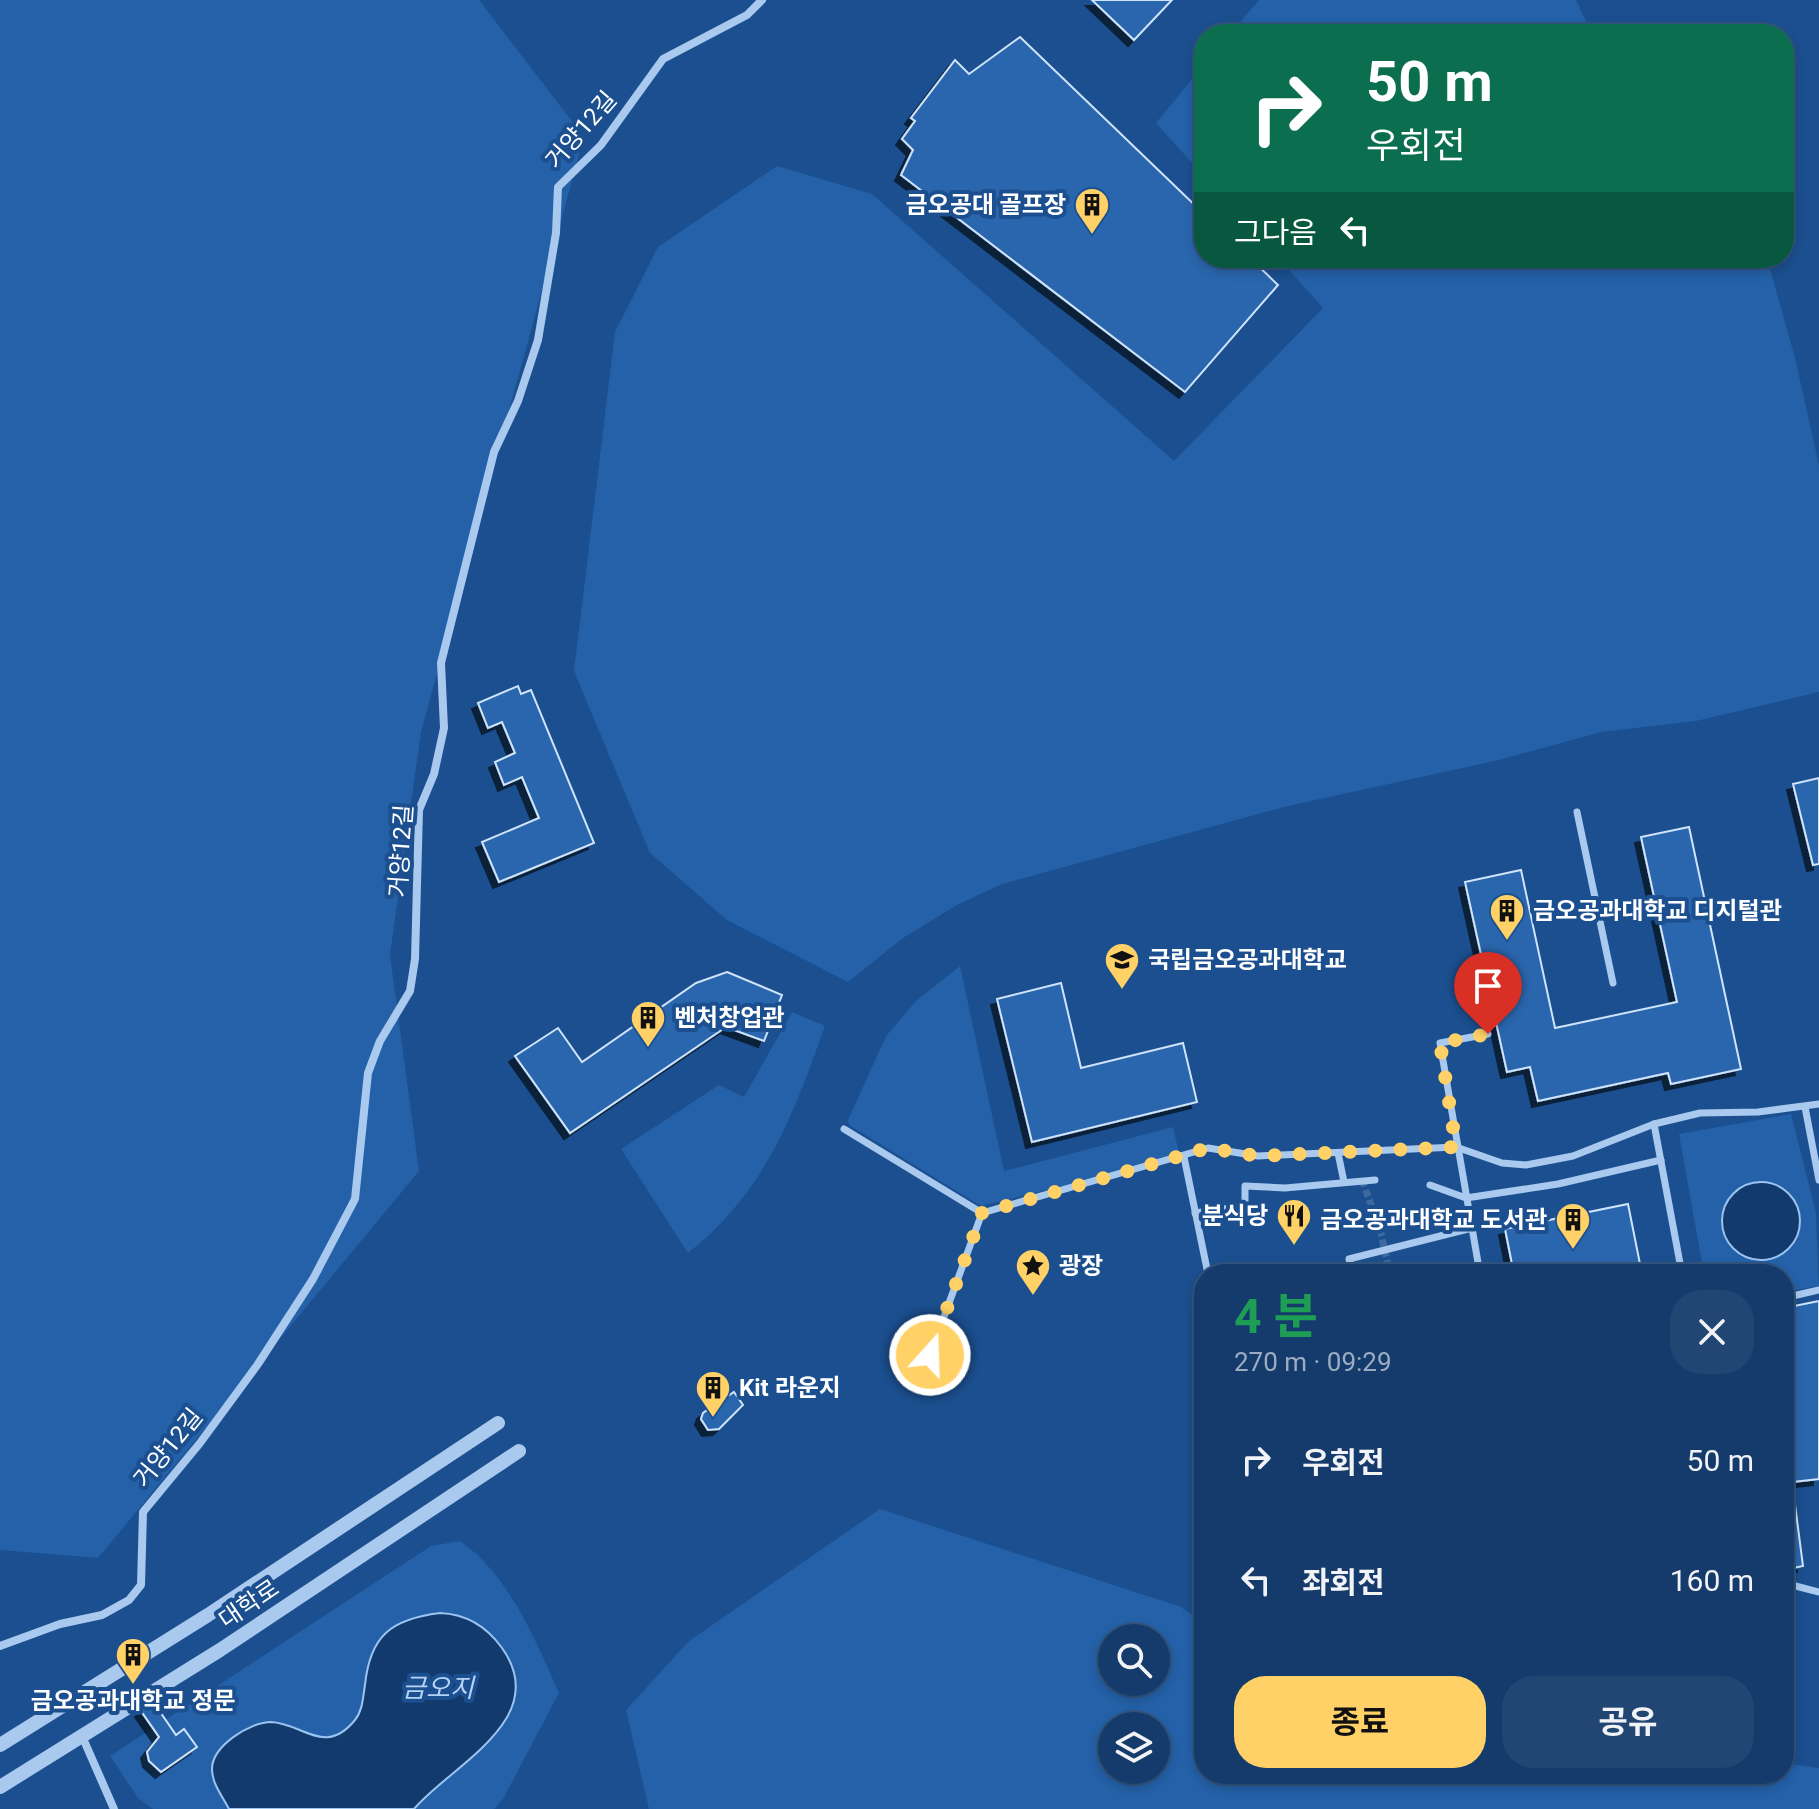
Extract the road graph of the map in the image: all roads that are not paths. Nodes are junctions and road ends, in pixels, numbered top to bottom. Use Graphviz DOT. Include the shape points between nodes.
graph roads {
  1 [pos="762,0"];
  2 [pos="1577,812"];
  3 [pos="1613,983"];
  4 [pos="1488,1034"];
  5 [pos="1819,1104"];
  6 [pos="1805,1107"];
  7 [pos="1654,1124"];
  8 [pos="844,1129"];
  9 [pos="1456,1147"];
  10 [pos="1338,1153"];
  11 [pos="1184,1157"];
  12 [pos="1661,1160"];
  13 [pos="1375,1180"];
  14 [pos="1819,1180"];
  15 [pos="1344,1182"];
  16 [pos="1430,1185"];
  17 [pos="1466,1198"];
  18 [pos="982,1213"];
  19 [pos="1195,1213"];
  20 [pos="1472,1228"];
  21 [pos="1206,1264"];
  22 [pos="1350,1264"];
  23 [pos="1478,1264"];
  24 [pos="1680,1264"];
  25 [pos="1819,1290"];
  26 [pos="1794,1296"];
  27 [pos="930,1355"];
  28 [pos="498,1423"];
  29 [pos="519,1451"];
  30 [pos="1794,1586"];
  31 [pos="1819,1592"];
  32 [pos="0,1646"];
  33 [pos="82,1736"];
  34 [pos="0,1745"];
  35 [pos="0,1787"];
  36 [pos="114,1809"];
  1 -- 32 [label="street, 거양12길" via="747,15 663,59 601,145 558,187 538,340 494,452 441,663 444,728 419,810 410,991 368,1073 355,1199 313,1279 258,1364 143,1512 141,1585 129,1600 102,1615"];
  2 -- 3 [label="street"];
  4 -- 9 [label="street" via="1440,1043"];
  5 -- 6 [label="street"];
  6 -- 7 [label="street" via="1700,1113"];
  6 -- 14 [label="street"];
  7 -- 9 [label="street" via="1573,1156 1526,1165 1502,1163"];
  7 -- 12 [label="street"];
  8 -- 18 [label="street"];
  9 -- 10 [label="street"];
  9 -- 17 [label="street"];
  10 -- 11 [label="street" via="1258,1156 1208,1148"];
  10 -- 15 [label="street"];
  11 -- 18 [label="street"];
  11 -- 19 [label="street"];
  12 -- 17 [label="street"];
  12 -- 24 [label="street"];
  13 -- 15 [label="street"];
  15 -- 19 [label="street" via="1245,1186 1245,1206"];
  16 -- 17 [label="street"];
  17 -- 20 [label="street"];
  18 -- 27 [label="street"];
  19 -- 21 [label="street"];
  20 -- 22 [label="street" via="1349,1259"];
  20 -- 23 [label="street"];
  25 -- 26 [label="street"];
  28 -- 34 [label="street, 대학로"];
  29 -- 33 [label="street, 대학로"];
  30 -- 31 [label="street"];
  33 -- 35 [label="street, 대학로"];
  33 -- 36 [label="street"];
}
